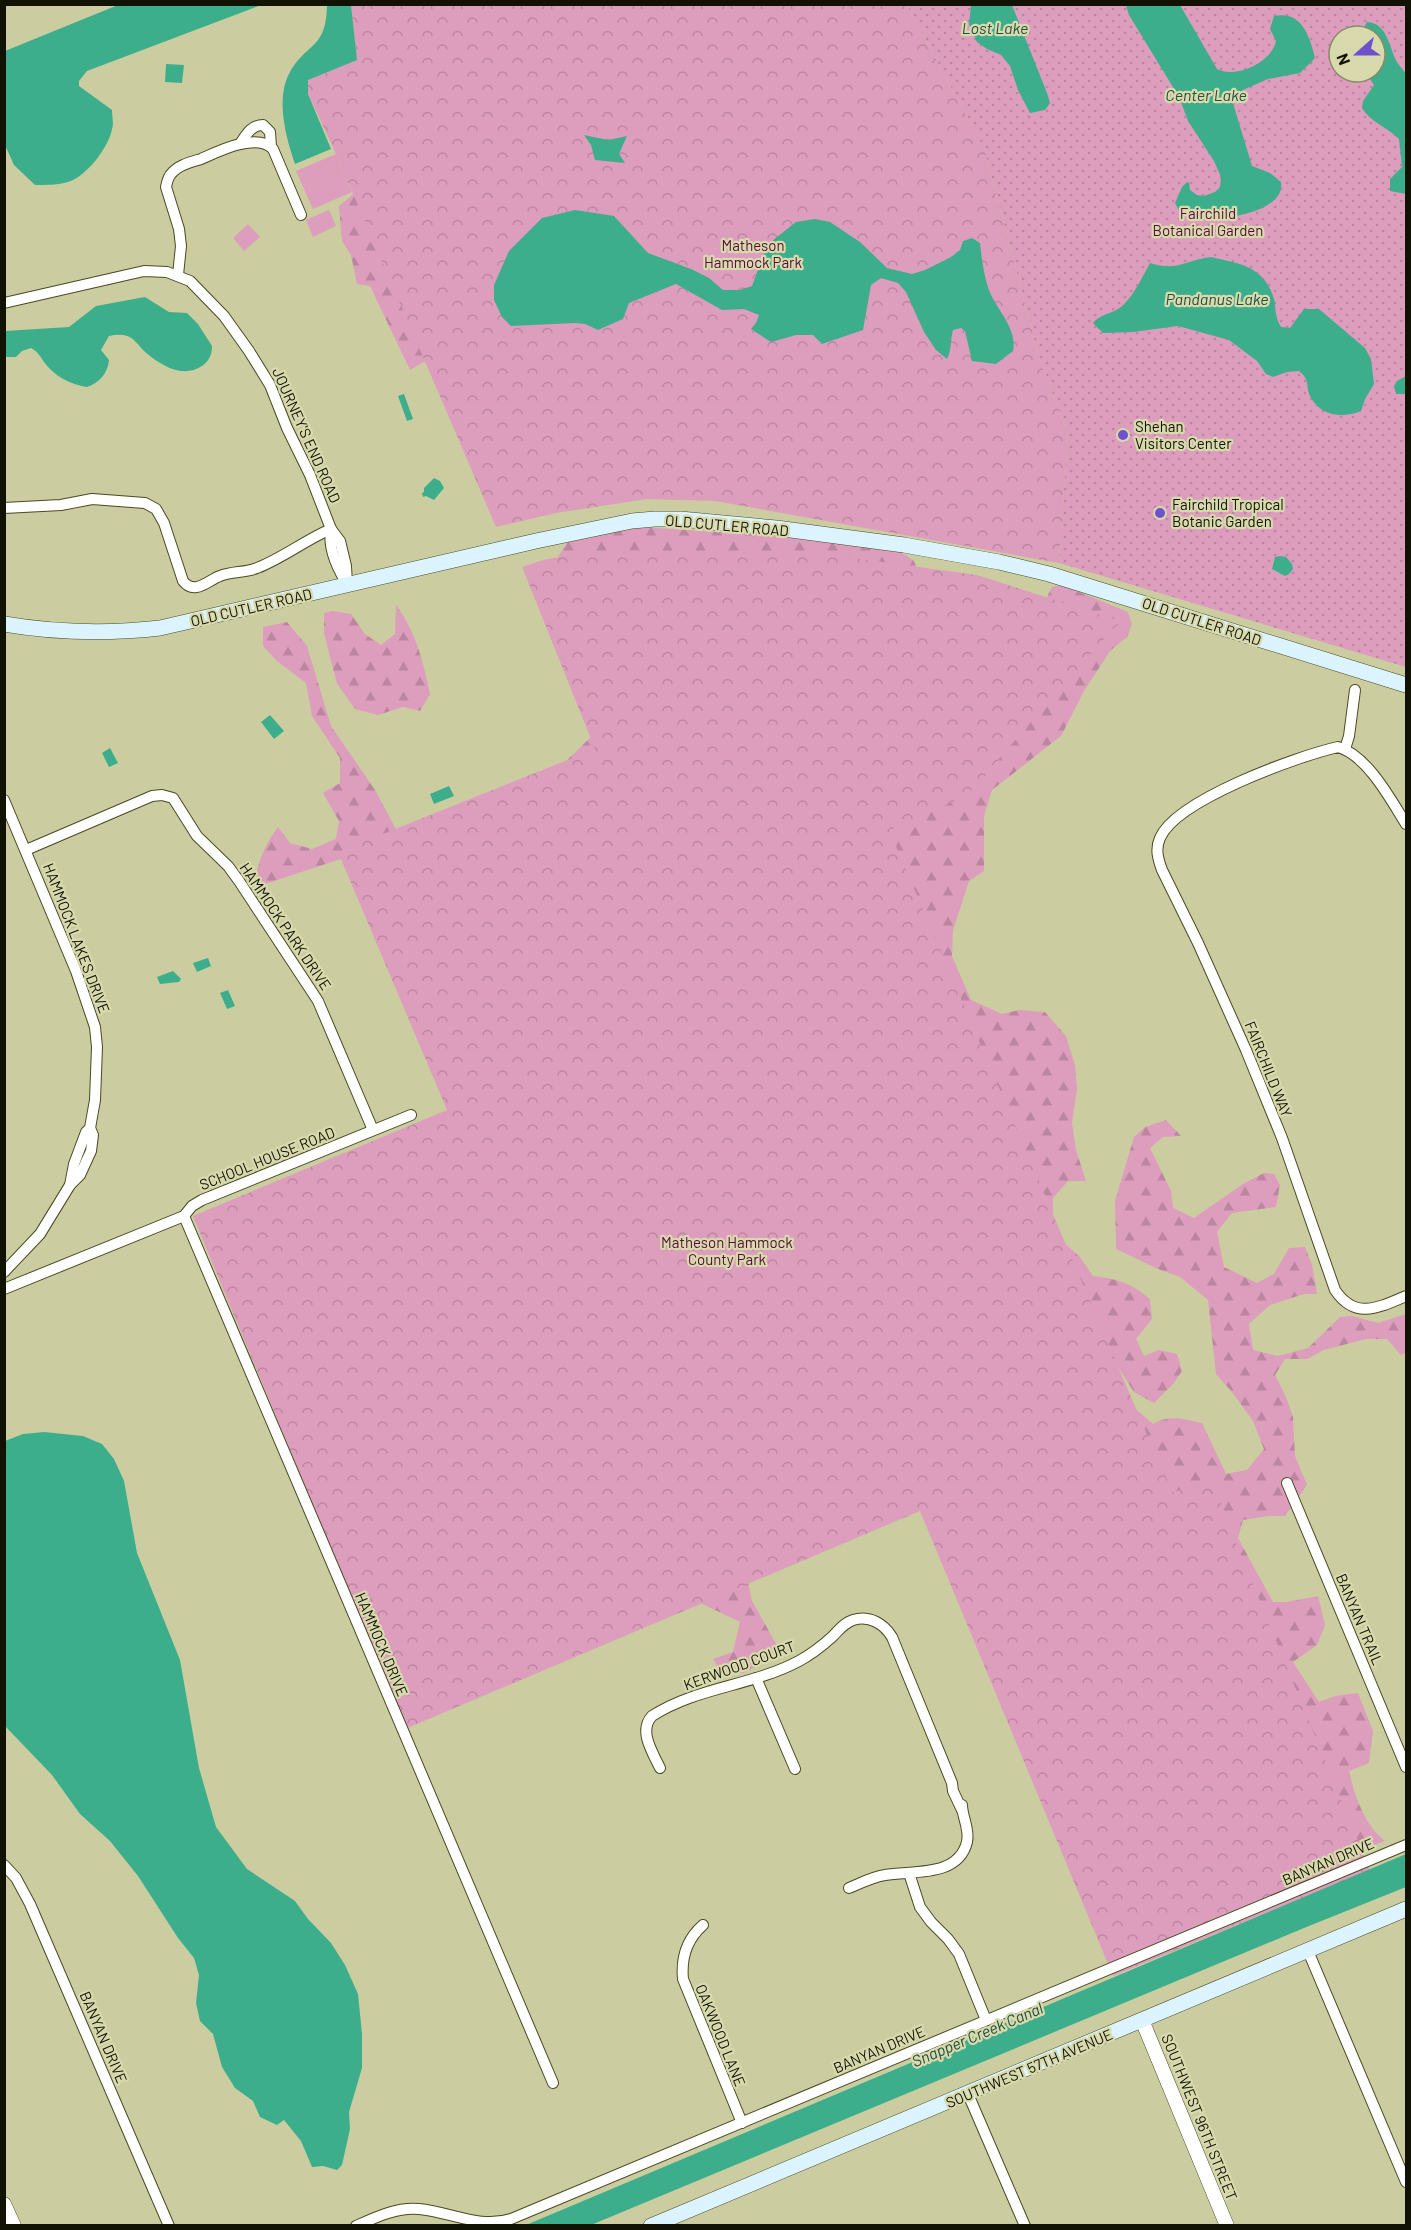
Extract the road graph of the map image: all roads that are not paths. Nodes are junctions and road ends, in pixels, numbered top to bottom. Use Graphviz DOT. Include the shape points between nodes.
graph roads {
  1 [pos="240,144"];
  2 [pos="271,147"];
  3 [pos="301,215"];
  4 [pos="178,275"];
  5 [pos="4,303"];
  6 [pos="4,508"];
  7 [pos="331,529"];
  8 [pos="347,584"];
  9 [pos="4,624"];
  10 [pos="1407,685"];
  11 [pos="1355,690"];
  12 [pos="1345,749"];
  13 [pos="4,800"];
  14 [pos="1407,824"];
  15 [pos="26,850"];
  16 [pos="411,1115"];
  17 [pos="374,1130"];
  18 [pos="184,1216"];
  19 [pos="4,1272"];
  20 [pos="4,1289"];
  21 [pos="1407,1296"];
  22 [pos="1287,1483"];
  23 [pos="756,1678"];
  24 [pos="1407,1767"];
  25 [pos="660,1768"];
  26 [pos="795,1769"];
  27 [pos="1407,1845"];
  28 [pos="4,1865"];
  29 [pos="909,1873"];
  30 [pos="849,1888"];
  31 [pos="1407,1909"];
  32 [pos="703,1925"];
  33 [pos="1308,1951"];
  34 [pos="986,2020"];
  35 [pos="1142,2020"];
  36 [pos="553,2083"];
  37 [pos="968,2094"];
  38 [pos="742,2123"];
  39 [pos="1407,2182"];
  40 [pos="4,2204"];
  41 [pos="14,2226"];
  42 [pos="169,2226"];
  43 [pos="356,2226"];
  44 [pos="651,2226"];
  45 [pos="1025,2226"];
  46 [pos="1227,2226"];
  1 -- 2 [label="street" via="262,143"];
  1 -- 2 [label="street" via="251,128 263,124 270,132"];
  1 -- 4 [label="street" via="180,167 168,178 166,191 180,229"];
  2 -- 3 [label="street"];
  4 -- 5 [label="street, JOURNEY'S END ROAD" via="144,271"];
  4 -- 7 [label="street, JOURNEY'S END ROAD" via="197,287 224,316 267,378"];
  6 -- 7 [label="street" via="87,500 145,503 160,515 183,581 194,587 223,574 255,569"];
  7 -- 8 [label="street, JOURNEY'S END ROAD" via="340,540"];
  8 -- 9 [label="main road, OLD CUTLER ROAD" via="160,628 121,633 45,631"];
  8 -- 10 [label="main road, OLD CUTLER ROAD" via="632,521 680,519 904,545 999,562"];
  11 -- 12 [label="street"];
  12 -- 14 [label="street" via="1373,774"];
  12 -- 21 [label="street, FAIRCHILD WAY" via="1338,747 1304,758 1224,790 1177,818 1162,834 1157,851 1162,870 1246,1050 1293,1167 1332,1285 1351,1307 1370,1309"];
  13 -- 15 [label="street, HAMMOCK LAKES DRIVE"];
  15 -- 17 [label="street, HAMMOCK PARK DRIVE" via="153,796 173,798 197,836 239,881 314,993"];
  15 -- 19 [label="street, HAMMOCK LAKES DRIVE" via="93,1020 97,1076 90,1128 74,1164 70,1185 40,1234"];
  16 -- 17 [label="street, SCHOOL HOUSE ROAD"];
  17 -- 18 [label="street, SCHOOL HOUSE ROAD" via="202,1200"];
  18 -- 20 [label="street, SCHOOL HOUSE ROAD"];
  18 -- 36 [label="street, HAMMOCK DRIVE"];
  22 -- 24 [label="street, BANYAN TRAIL"];
  23 -- 25 [label="street, KERWOOD COURT" via="698,1695 648,1721 646,1735"];
  23 -- 26 [label="street"];
  23 -- 29 [label="street, KERWOOD COURT" via="800,1660 845,1623 857,1619 869,1619 883,1626 892,1637 963,1806 967,1828 967,1841 957,1857 941,1869"];
  27 -- 34 [label="street, BANYAN DRIVE"];
  28 -- 42 [label="street, BANYAN DRIVE" via="30,1904"];
  29 -- 30 [label="street" via="885,1875"];
  29 -- 34 [label="street" via="920,1907 959,1954"];
  31 -- 33 [label="main road, SOUTHWEST 57TH AVENUE"];
  32 -- 38 [label="street, OAKWOOD LANE" via="688,1943 683,1979"];
  33 -- 35 [label="main road, SOUTHWEST 57TH AVENUE"];
  33 -- 39 [label="street"];
  34 -- 38 [label="street, BANYAN DRIVE"];
  35 -- 37 [label="main road, SOUTHWEST 57TH AVENUE"];
  35 -- 46 [label="street, SOUTHWEST 96TH STREET"];
  37 -- 44 [label="main road, SOUTHWEST 57TH AVENUE"];
  37 -- 45 [label="street"];
  38 -- 43 [label="street, BANYAN DRIVE" via="506,2221 477,2222 414,2209 382,2214"];
  40 -- 41 [label="street"];
}
